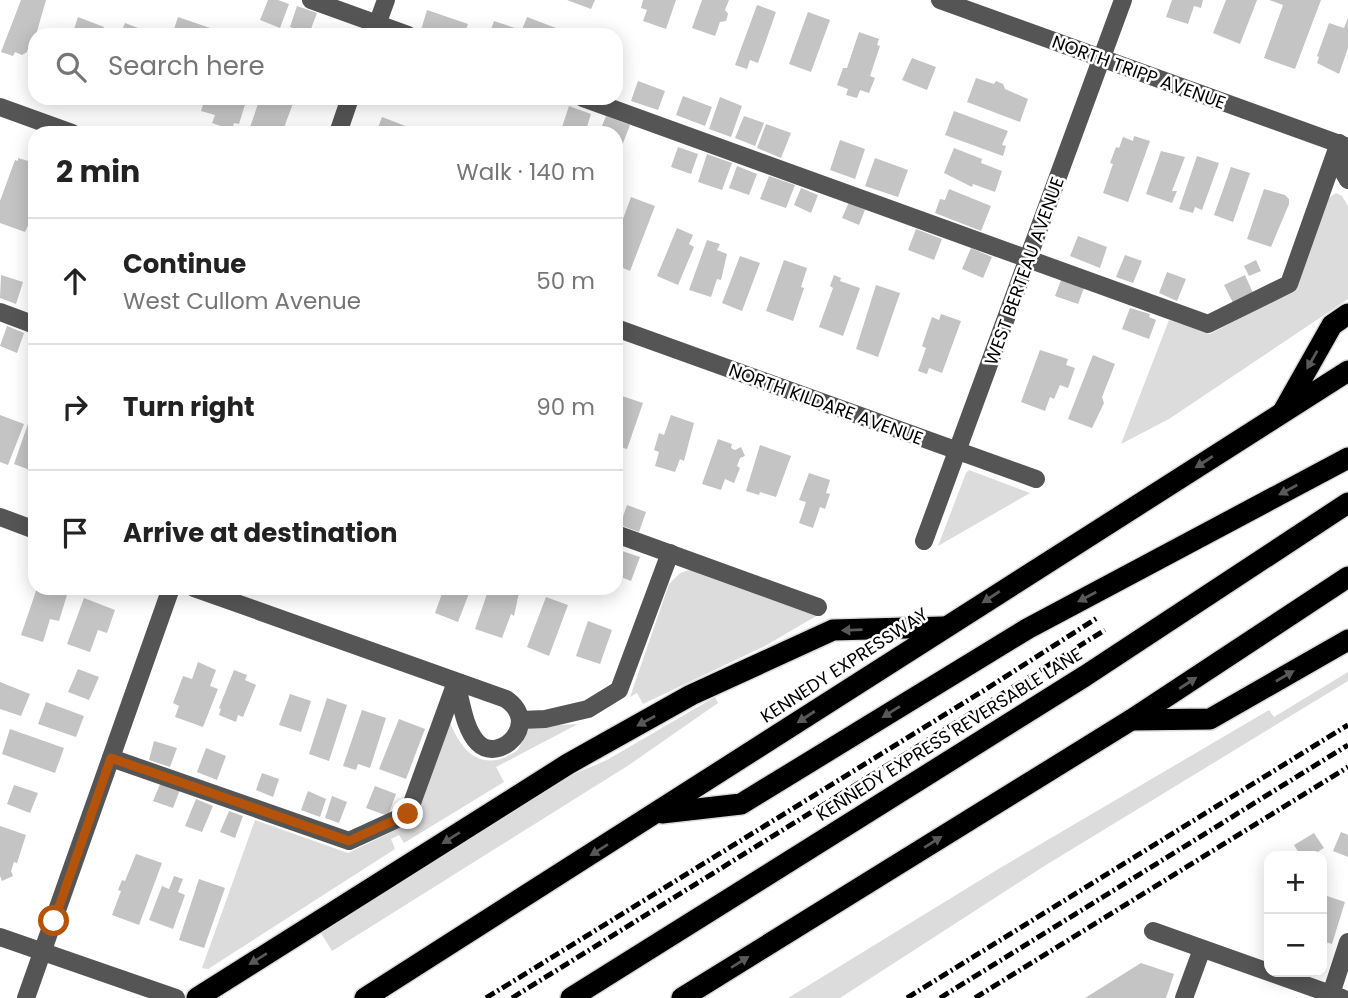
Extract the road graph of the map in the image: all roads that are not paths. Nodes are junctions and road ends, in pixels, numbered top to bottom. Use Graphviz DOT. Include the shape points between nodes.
graph roads {
  1 [pos="311,0"];
  2 [pos="386,0"];
  3 [pos="940,0"];
  4 [pos="1123,0"];
  5 [pos="373,28"];
  6 [pos="375,28"];
  7 [pos="1102,58"];
  8 [pos="348,105"];
  9 [pos="602,105"];
  10 [pos="0,107"];
  11 [pos="53,126"];
  12 [pos="340,126"];
  13 [pos="1343,145"];
  14 [pos="1348,180"];
  15 [pos="1029,259"];
  16 [pos="0,312"];
  17 [pos="1348,314"];
  18 [pos="28,322"];
  19 [pos="623,331"];
  20 [pos="1348,371"];
  21 [pos="1282,412"];
  22 [pos="958,451"];
  23 [pos="1348,458"];
  24 [pos="1036,480"];
  25 [pos="1348,503"];
  26 [pos="0,517"];
  27 [pos="28,527"];
  28 [pos="623,536"];
  29 [pos="924,541"];
  30 [pos="670,553"];
  31 [pos="1348,577"];
  32 [pos="169,595"];
  33 [pos="214,595"];
  34 [pos="818,607"];
  35 [pos="945,627"];
  36 [pos="1348,640"];
  37 [pos="456,682"];
  38 [pos="521,720"];
  39 [pos="1130,720"];
  40 [pos="111,758"];
  41 [pos="656,814"];
  42 [pos="1153,932"];
  43 [pos="0,937"];
  44 [pos="1348,942"];
  45 [pos="1202,949"];
  46 [pos="43,953"];
  47 [pos="1337,996"];
  48 [pos="26,998"];
  49 [pos="176,998"];
  50 [pos="197,998"];
  51 [pos="365,998"];
  52 [pos="571,998"];
  53 [pos="682,998"];
  54 [pos="1184,998"];
  1 -- 5 [label="street"];
  2 -- 6 [label="street"];
  3 -- 7 [label="street, NORTH TRIPP AVENUE"];
  4 -- 7 [label="street, WEST BERTEAU AVENUE"];
  7 -- 13 [label="street, NORTH TRIPP AVENUE"];
  7 -- 15 [label="street, WEST BERTEAU AVENUE"];
  8 -- 12 [label="street"];
  9 -- 15 [label="street"];
  10 -- 11 [label="street"];
  13 -- 14 [label="street"];
  13 -- 15 [label="street" via="1289,284 1208,324"];
  15 -- 22 [label="street, WEST BERTEAU AVENUE"];
  16 -- 18 [label="street"];
  17 -- 21 [label="highway, one-way" via="1332,325"];
  19 -- 22 [label="street, NORTH KILDARE AVENUE"];
  20 -- 21 [label="highway, KENNEDY EXPRESSWAY"];
  21 -- 35 [label="highway, KENNEDY EXPRESSWAY, one-way"];
  22 -- 24 [label="street, NORTH KILDARE AVENUE"];
  22 -- 29 [label="street, WEST BERTEAU AVENUE"];
  23 -- 41 [label="highway, one-way" via="1027,629 741,804"];
  25 -- 52 [label="highway, KENNEDY EXPRESS REVERSABLE LANE" via="1085,676"];
  26 -- 27 [label="street"];
  28 -- 30 [label="street"];
  30 -- 34 [label="street"];
  30 -- 38 [label="street" via="619,690 588,709"];
  39 -- 31 [label="highway, one-way"];
  32 -- 40 [label="street"];
  33 -- 37 [label="street"];
  35 -- 41 [label="highway, KENNEDY EXPRESSWAY, one-way"];
  35 -- 50 [label="highway, one-way" via="833,630 691,695 556,772"];
  39 -- 36 [label="highway, one-way" via="1210,719"];
  37 -- 38 [label="street" via="506,699"];
  37 -- 38 [label="street" via="470,730 479,744 489,749 504,746 514,738"];
  37 -- 40 [label="street" via="408,814 349,841"];
  53 -- 39 [label="highway, one-way"];
  40 -- 46 [label="street"];
  41 -- 51 [label="highway, KENNEDY EXPRESSWAY, one-way"];
  42 -- 45 [label="street"];
  43 -- 46 [label="street"];
  44 -- 47 [label="street"];
  45 -- 47 [label="street"];
  45 -- 54 [label="street"];
  46 -- 48 [label="street"];
  46 -- 49 [label="street"];
}
